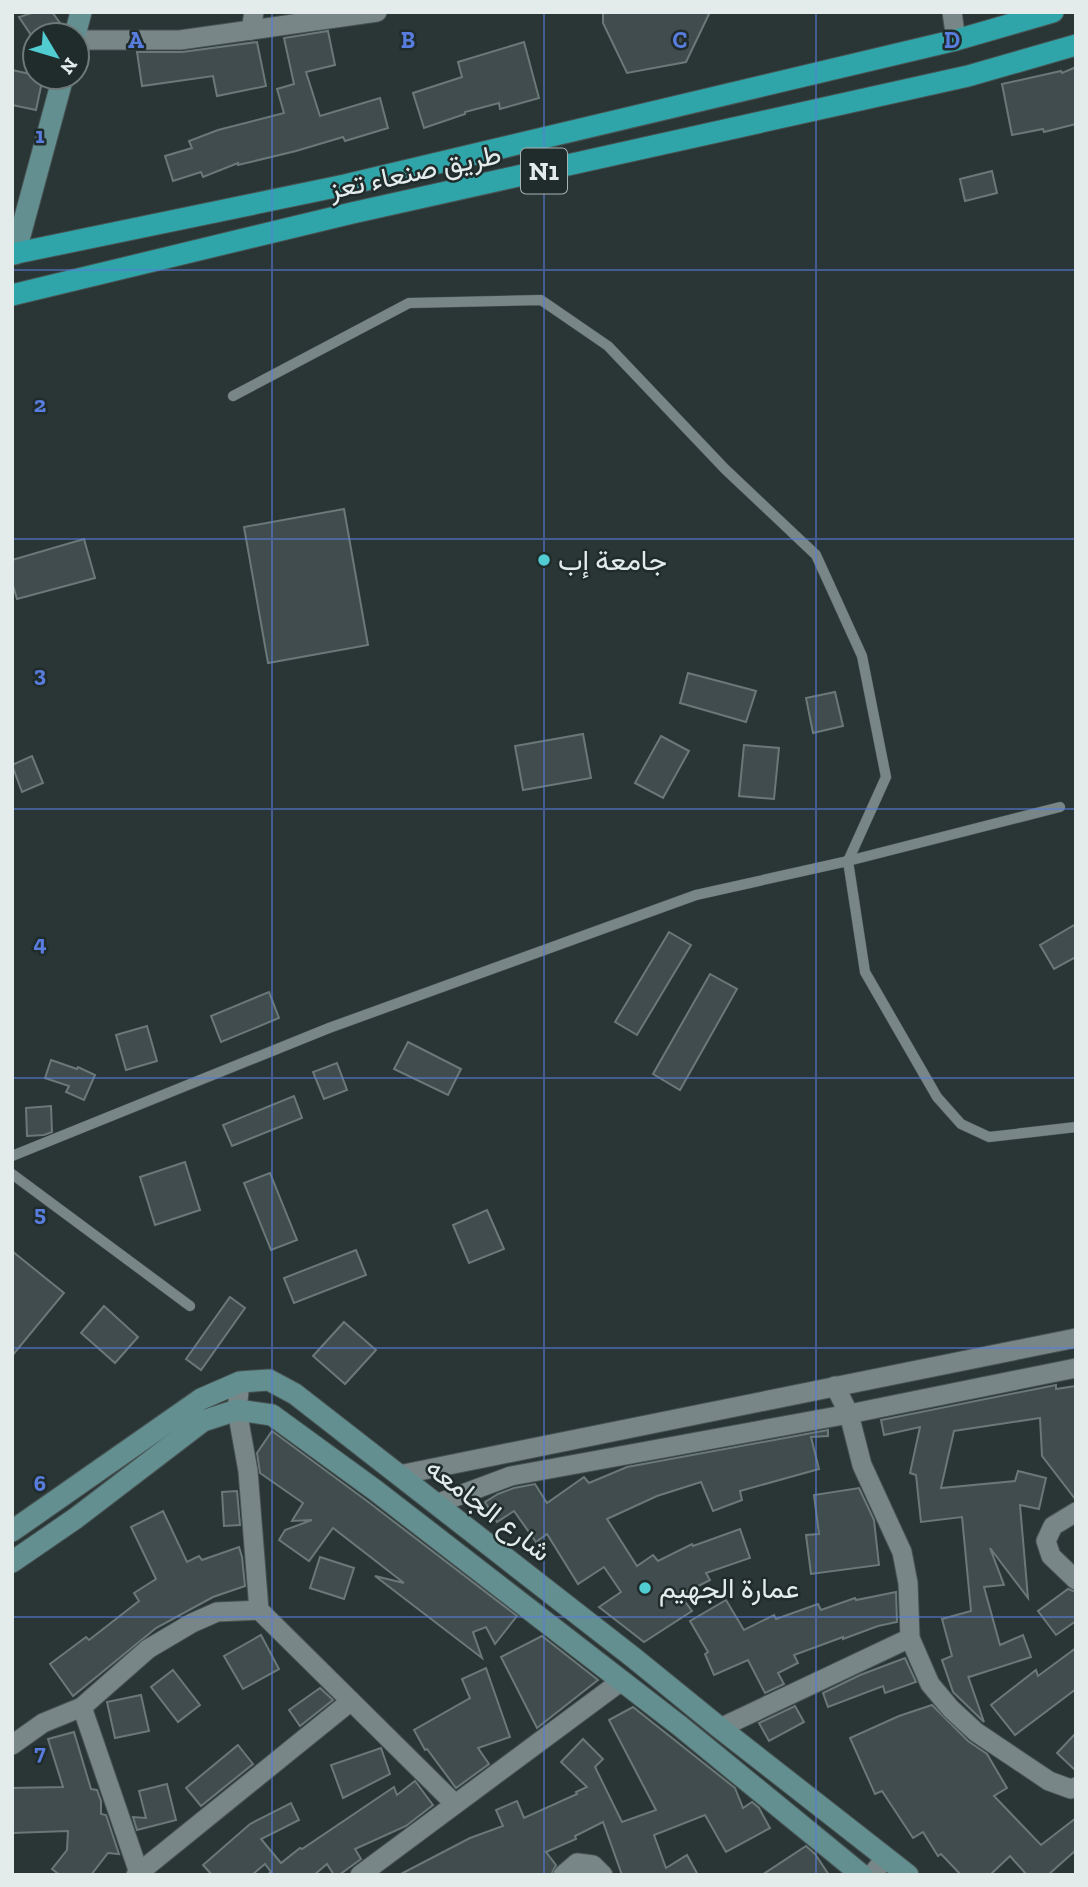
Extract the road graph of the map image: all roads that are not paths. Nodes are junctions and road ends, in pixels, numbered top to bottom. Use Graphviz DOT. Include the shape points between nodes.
graph roads {
  1 [pos="377,12"];
  2 [pos="952,12"];
  3 [pos="1053,12"];
  4 [pos="252,21"];
  5 [pos="91,40"];
  6 [pos="956,40"];
  7 [pos="1076,45"];
  8 [pos="59,91"];
  9 [pos="14,254"];
  10 [pos="12,295"];
  11 [pos="233,396"];
  12 [pos="1060,807"];
  13 [pos="848,861"];
  14 [pos="1076,1128"];
  15 [pos="12,1156"];
  16 [pos="12,1174"];
  17 [pos="190,1306"];
  18 [pos="1076,1338"];
  19 [pos="1076,1368"];
  20 [pos="240,1382"];
  21 [pos="835,1387"];
  22 [pos="237,1410"];
  23 [pos="849,1414"];
  24 [pos="399,1475"];
  25 [pos="436,1504"];
  26 [pos="1076,1512"];
  27 [pos="12,1531"];
  28 [pos="12,1562"];
  29 [pos="1076,1580"];
  30 [pos="259,1610"];
  31 [pos="910,1638"];
  32 [pos="620,1682"];
  33 [pos="351,1701"];
  34 [pos="82,1707"];
  35 [pos="720,1728"];
  36 [pos="12,1745"];
  37 [pos="1076,1787"];
  38 [pos="455,1804"];
  39 [pos="878,1866"];
  40 [pos="137,1874"];
  41 [pos="360,1875"];
  42 [pos="563,1875"];
  43 [pos="603,1875"];
  44 [pos="862,1875"];
  45 [pos="908,1875"];
  1 -- 4 [label="street"];
  2 -- 6 [label="street"];
  3 -- 6 [label="highway, طريق صنعاء تعز / N1"];
  4 -- 5 [label="street" via="180,40"];
  6 -- 9 [label="highway, طريق صنعاء تعز / N1" via="345,185"];
  7 -- 10 [label="highway, طريق صنعاء تعز / N1" via="968,76 352,213"];
  8 -- 9 [label="street"];
  11 -- 13 [label="lane" via="410,303 541,300 608,346 725,469 816,555 862,656 886,778"];
  12 -- 13 [label="lane"];
  13 -- 14 [label="lane" via="865,972 937,1097 961,1124 989,1136"];
  13 -- 15 [label="lane" via="696,895 330,1028"];
  16 -- 17 [label="lane"];
  18 -- 21 [label="street"];
  19 -- 23 [label="street"];
  20 -- 22 [label="street"];
  20 -- 24 [label="street, شارع الجامعه" via="269,1380 295,1394"];
  20 -- 27 [label="street, شارع الجامعه" via="201,1399"];
  21 -- 23 [label="street"];
  21 -- 24 [label="street"];
  22 -- 28 [label="street, شارع الجامعه" via="203,1420"];
  22 -- 30 [label="street" via="248,1471"];
  22 -- 32 [label="street, شارع الجامعه" via="272,1415"];
  23 -- 25 [label="street" via="511,1476"];
  23 -- 31 [label="street" via="862,1465 902,1552"];
  24 -- 25 [label="street, شارع الجامعه"];
  25 -- 35 [label="street, شارع الجامعه"];
  26 -- 29 [label="street" via="1053,1526 1046,1541 1051,1556"];
  30 -- 33 [label="street"];
  30 -- 34 [label="street" via="218,1612 192,1623 148,1649"];
  31 -- 35 [label="street"];
  31 -- 37 [label="street" via="930,1684 976,1732 1049,1781"];
  32 -- 38 [label="street"];
  32 -- 44 [label="street, شارع الجامعه"];
  33 -- 38 [label="street"];
  33 -- 40 [label="street"];
  34 -- 36 [label="street" via="43,1723"];
  34 -- 40 [label="street"];
  35 -- 39 [label="street, شارع الجامعه"];
  38 -- 41 [label="street"];
  39 -- 45 [label="street, شارع الجامعه"];
  42 -- 43 [label="street" via="577,1863 593,1865"];
}
